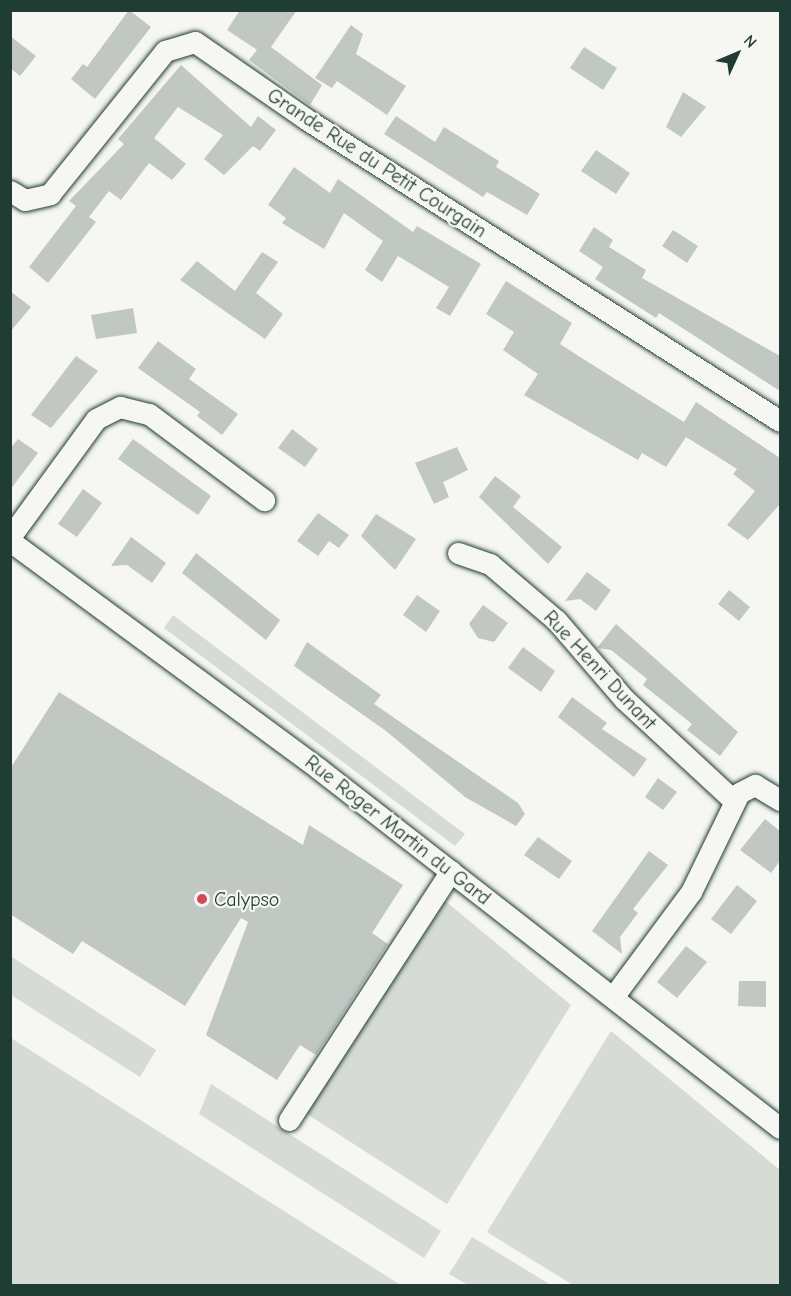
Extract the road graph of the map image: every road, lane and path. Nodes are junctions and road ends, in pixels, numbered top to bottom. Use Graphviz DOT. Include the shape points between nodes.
graph roads {
  1 [pos="10,191"];
  2 [pos="780,421"];
  3 [pos="264,500"];
  4 [pos="10,539"];
  5 [pos="458,553"];
  6 [pos="780,800"];
  7 [pos="734,801"];
  8 [pos="452,871"];
  9 [pos="614,997"];
  10 [pos="289,1120"];
  11 [pos="780,1128"];
  1 -- 2 [label="street, Grande Rue du Petit Courgain" via="25,200 50,194 165,51 195,42 306,119"];
  3 -- 4 [label="street" via="149,414 120,407 96,419"];
  4 -- 8 [label="street, Rue Roger Martin du Gard"];
  5 -- 7 [label="street, Rue Henri Dunant" via="490,564 557,621 624,699"];
  6 -- 7 [label="street" via="755,785"];
  7 -- 9 [label="street" via="692,892"];
  8 -- 9 [label="street, Rue Roger Martin du Gard"];
  8 -- 10 [label="street"];
  9 -- 11 [label="street, Rue Roger Martin du Gard"];
}
